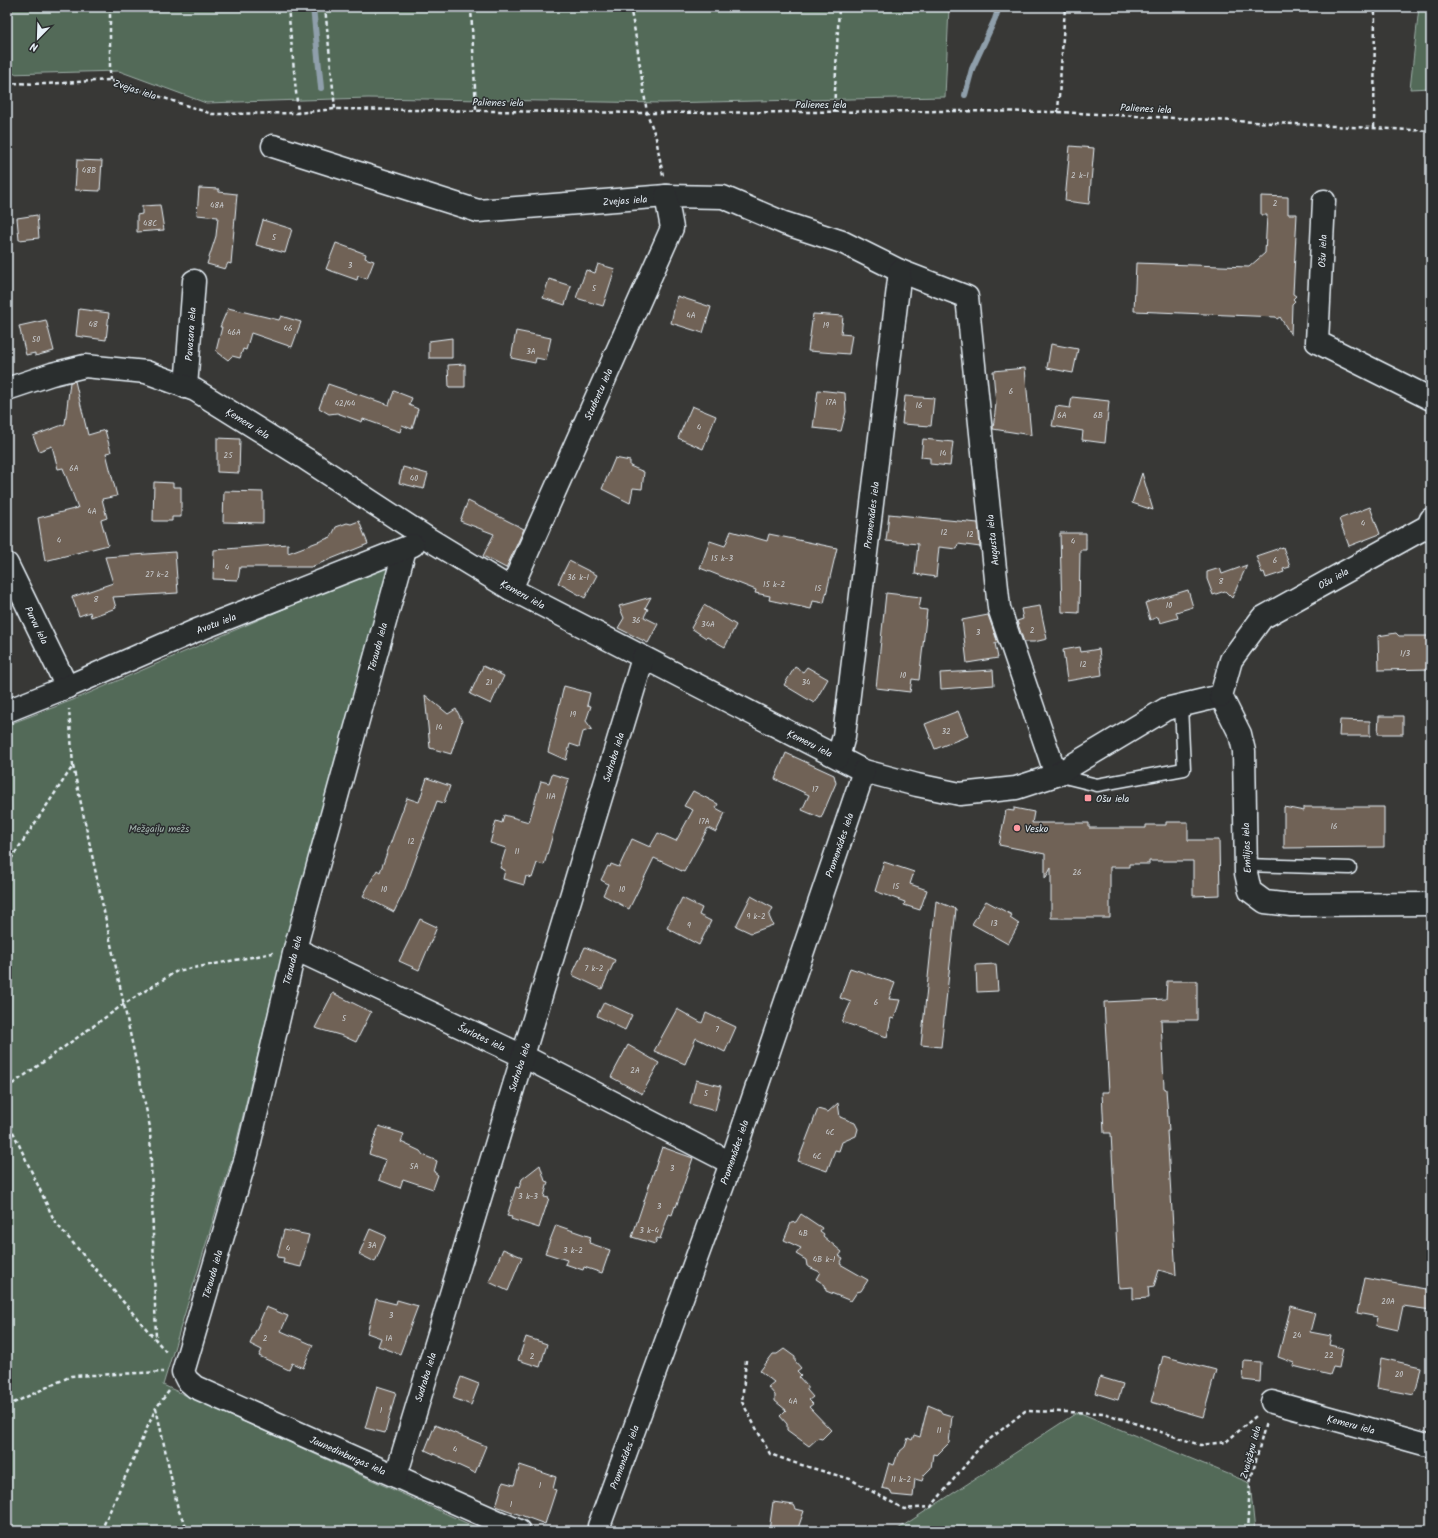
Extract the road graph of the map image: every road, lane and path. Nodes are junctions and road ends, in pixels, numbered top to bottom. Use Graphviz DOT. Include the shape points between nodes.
graph roads {
  1 [pos="110,7"];
  2 [pos="288,7"];
  3 [pos="325,7"];
  4 [pos="471,7"];
  5 [pos="630,7"];
  6 [pos="839,7"];
  7 [pos="1065,7"];
  8 [pos="1374,7"];
  9 [pos="110,80"];
  10 [pos="7,83"];
  11 [pos="335,109"];
  12 [pos="476,110"];
  13 [pos="834,112"];
  14 [pos="1058,112"];
  15 [pos="298,113"];
  16 [pos="647,113"];
  17 [pos="212,114"];
  18 [pos="1374,128"];
  19 [pos="1431,131"];
  20 [pos="273,146"];
  21 [pos="666,196"];
  22 [pos="1324,201"];
  23 [pos="900,271"];
  24 [pos="194,281"];
  25 [pos="967,297"];
  26 [pos="186,387"];
  27 [pos="7,389"];
  28 [pos="1431,399"];
  29 [pos="1431,519"];
  30 [pos="427,538"];
  31 [pos="405,549"];
  32 [pos="7,564"];
  33 [pos="511,588"];
  34 [pos="643,658"];
  35 [pos="67,687"];
  36 [pos="1221,696"];
  37 [pos="1180,706"];
  38 [pos="7,711"];
  39 [pos="838,757"];
  40 [pos="74,766"];
  41 [pos="864,771"];
  42 [pos="1056,775"];
  43 [pos="7,865"];
  44 [pos="1246,865"];
  45 [pos="1350,868"];
  46 [pos="1431,904"];
  47 [pos="295,949"];
  48 [pos="124,1004"];
  49 [pos="523,1056"];
  50 [pos="7,1088"];
  51 [pos="7,1119"];
  52 [pos="731,1163"];
  53 [pos="156,1340"];
  54 [pos="746,1360"];
  55 [pos="183,1372"];
  56 [pos="1272,1402"];
  57 [pos="7,1406"];
  58 [pos="156,1408"];
  59 [pos="1431,1446"];
  60 [pos="396,1476"];
  61 [pos="101,1531"];
  62 [pos="188,1531"];
  63 [pos="519,1531"];
  64 [pos="601,1531"];
  65 [pos="1247,1531"];
  1 -- 9 [label="path"];
  2 -- 15 [label="path"];
  3 -- 11 [label="path"];
  4 -- 12 [label="path"];
  5 -- 16 [label="path"];
  6 -- 13 [label="path"];
  7 -- 14 [label="path"];
  8 -- 18 [label="path"];
  9 -- 10 [label="path, Zvejas iela" via="45,84"];
  9 -- 17 [label="path, Zvejas iela"];
  11 -- 12 [label="path, Palienes iela"];
  11 -- 15 [label="path, Palienes iela"];
  12 -- 16 [label="path, Palienes iela"];
  13 -- 14 [label="path, Palienes iela"];
  13 -- 16 [label="path, Palienes iela"];
  14 -- 18 [label="path, Palienes iela"];
  15 -- 17 [label="path, Palienes iela"];
  16 -- 21 [label="path" via="656,138"];
  18 -- 19 [label="path, Palienes iela"];
  20 -- 21 [label="street, Zvejas iela" via="478,211"];
  21 -- 23 [label="street, Zvejas iela" via="723,198 784,223 842,242"];
  21 -- 33 [label="street, Studentu iela" via="672,228"];
  22 -- 28 [label="street, Ošu iela" via="1317,342"];
  23 -- 25 [label="street, Zvejas iela"];
  23 -- 39 [label="street, Promenādes iela" via="844,736"];
  24 -- 26 [label="street, Pavasara iela"];
  25 -- 42 [label="street, Augusta iela" via="999,608"];
  26 -- 27 [label="street, Ķemeru iela" via="146,372 85,366"];
  26 -- 30 [label="street, Ķemeru iela" via="195,390 306,459"];
  29 -- 36 [label="street, Ošu iela" via="1428,526 1262,618 1231,660"];
  30 -- 31 [label="street, Avotu iela"];
  30 -- 33 [label="street, Ķemeru iela"];
  31 -- 35 [label="street, Avotu iela" via="195,631"];
  31 -- 47 [label="street, Tērauda iela"];
  32 -- 35 [label="street, Purvu iela"];
  33 -- 34 [label="street, Ķemeru iela"];
  34 -- 39 [label="street, Ķemeru iela"];
  34 -- 49 [label="street, Sudraba iela"];
  35 -- 38 [label="street, Avotu iela"];
  35 -- 40 [label="path"];
  36 -- 37 [label="street"];
  36 -- 44 [label="street, Emīlijas iela" via="1240,734 1244,751"];
  37 -- 42 [label="street" via="1166,709"];
  37 -- 42 [label="lane" via="1184,769 1097,785"];
  39 -- 41 [label="street, Ķemeru iela"];
  40 -- 43 [label="path"];
  40 -- 48 [label="path"];
  41 -- 42 [label="street, Ķemeru iela" via="917,786 960,794 1016,788"];
  41 -- 52 [label="street, Promenādes iela"];
  44 -- 45 [label="lane"];
  44 -- 46 [label="street, Emīlijas iela" via="1250,891 1265,902 1291,905"];
  47 -- 48 [label="path" via="177,971"];
  47 -- 49 [label="street, Šarlotes iela"];
  47 -- 55 [label="street, Tērauda iela" via="247,1154"];
  48 -- 50 [label="path"];
  48 -- 53 [label="path" via="150,1127"];
  49 -- 52 [label="street, Šarlotes iela"];
  49 -- 60 [label="street, Sudraba iela"];
  51 -- 53 [label="path" via="55,1222"];
  52 -- 64 [label="street, Promenādes iela" via="599,1526"];
  53 -- 55 [label="path"];
  54 -- 56 [label="path" via="742,1402 770,1454 850,1479 904,1509 931,1507 980,1447 1025,1411 1104,1413 1200,1444 1226,1442"];
  55 -- 57 [label="path" via="71,1376"];
  55 -- 58 [label="path"];
  55 -- 60 [label="street, Jaunedinburgas iela" via="195,1388"];
  56 -- 59 [label="street, Ķemeru iela"];
  56 -- 65 [label="path, Zvaigžņu iela" via="1250,1483"];
  58 -- 61 [label="path"];
  58 -- 62 [label="path" via="178,1509"];
  60 -- 63 [label="street, Jaunedinburgas iela"];
}
